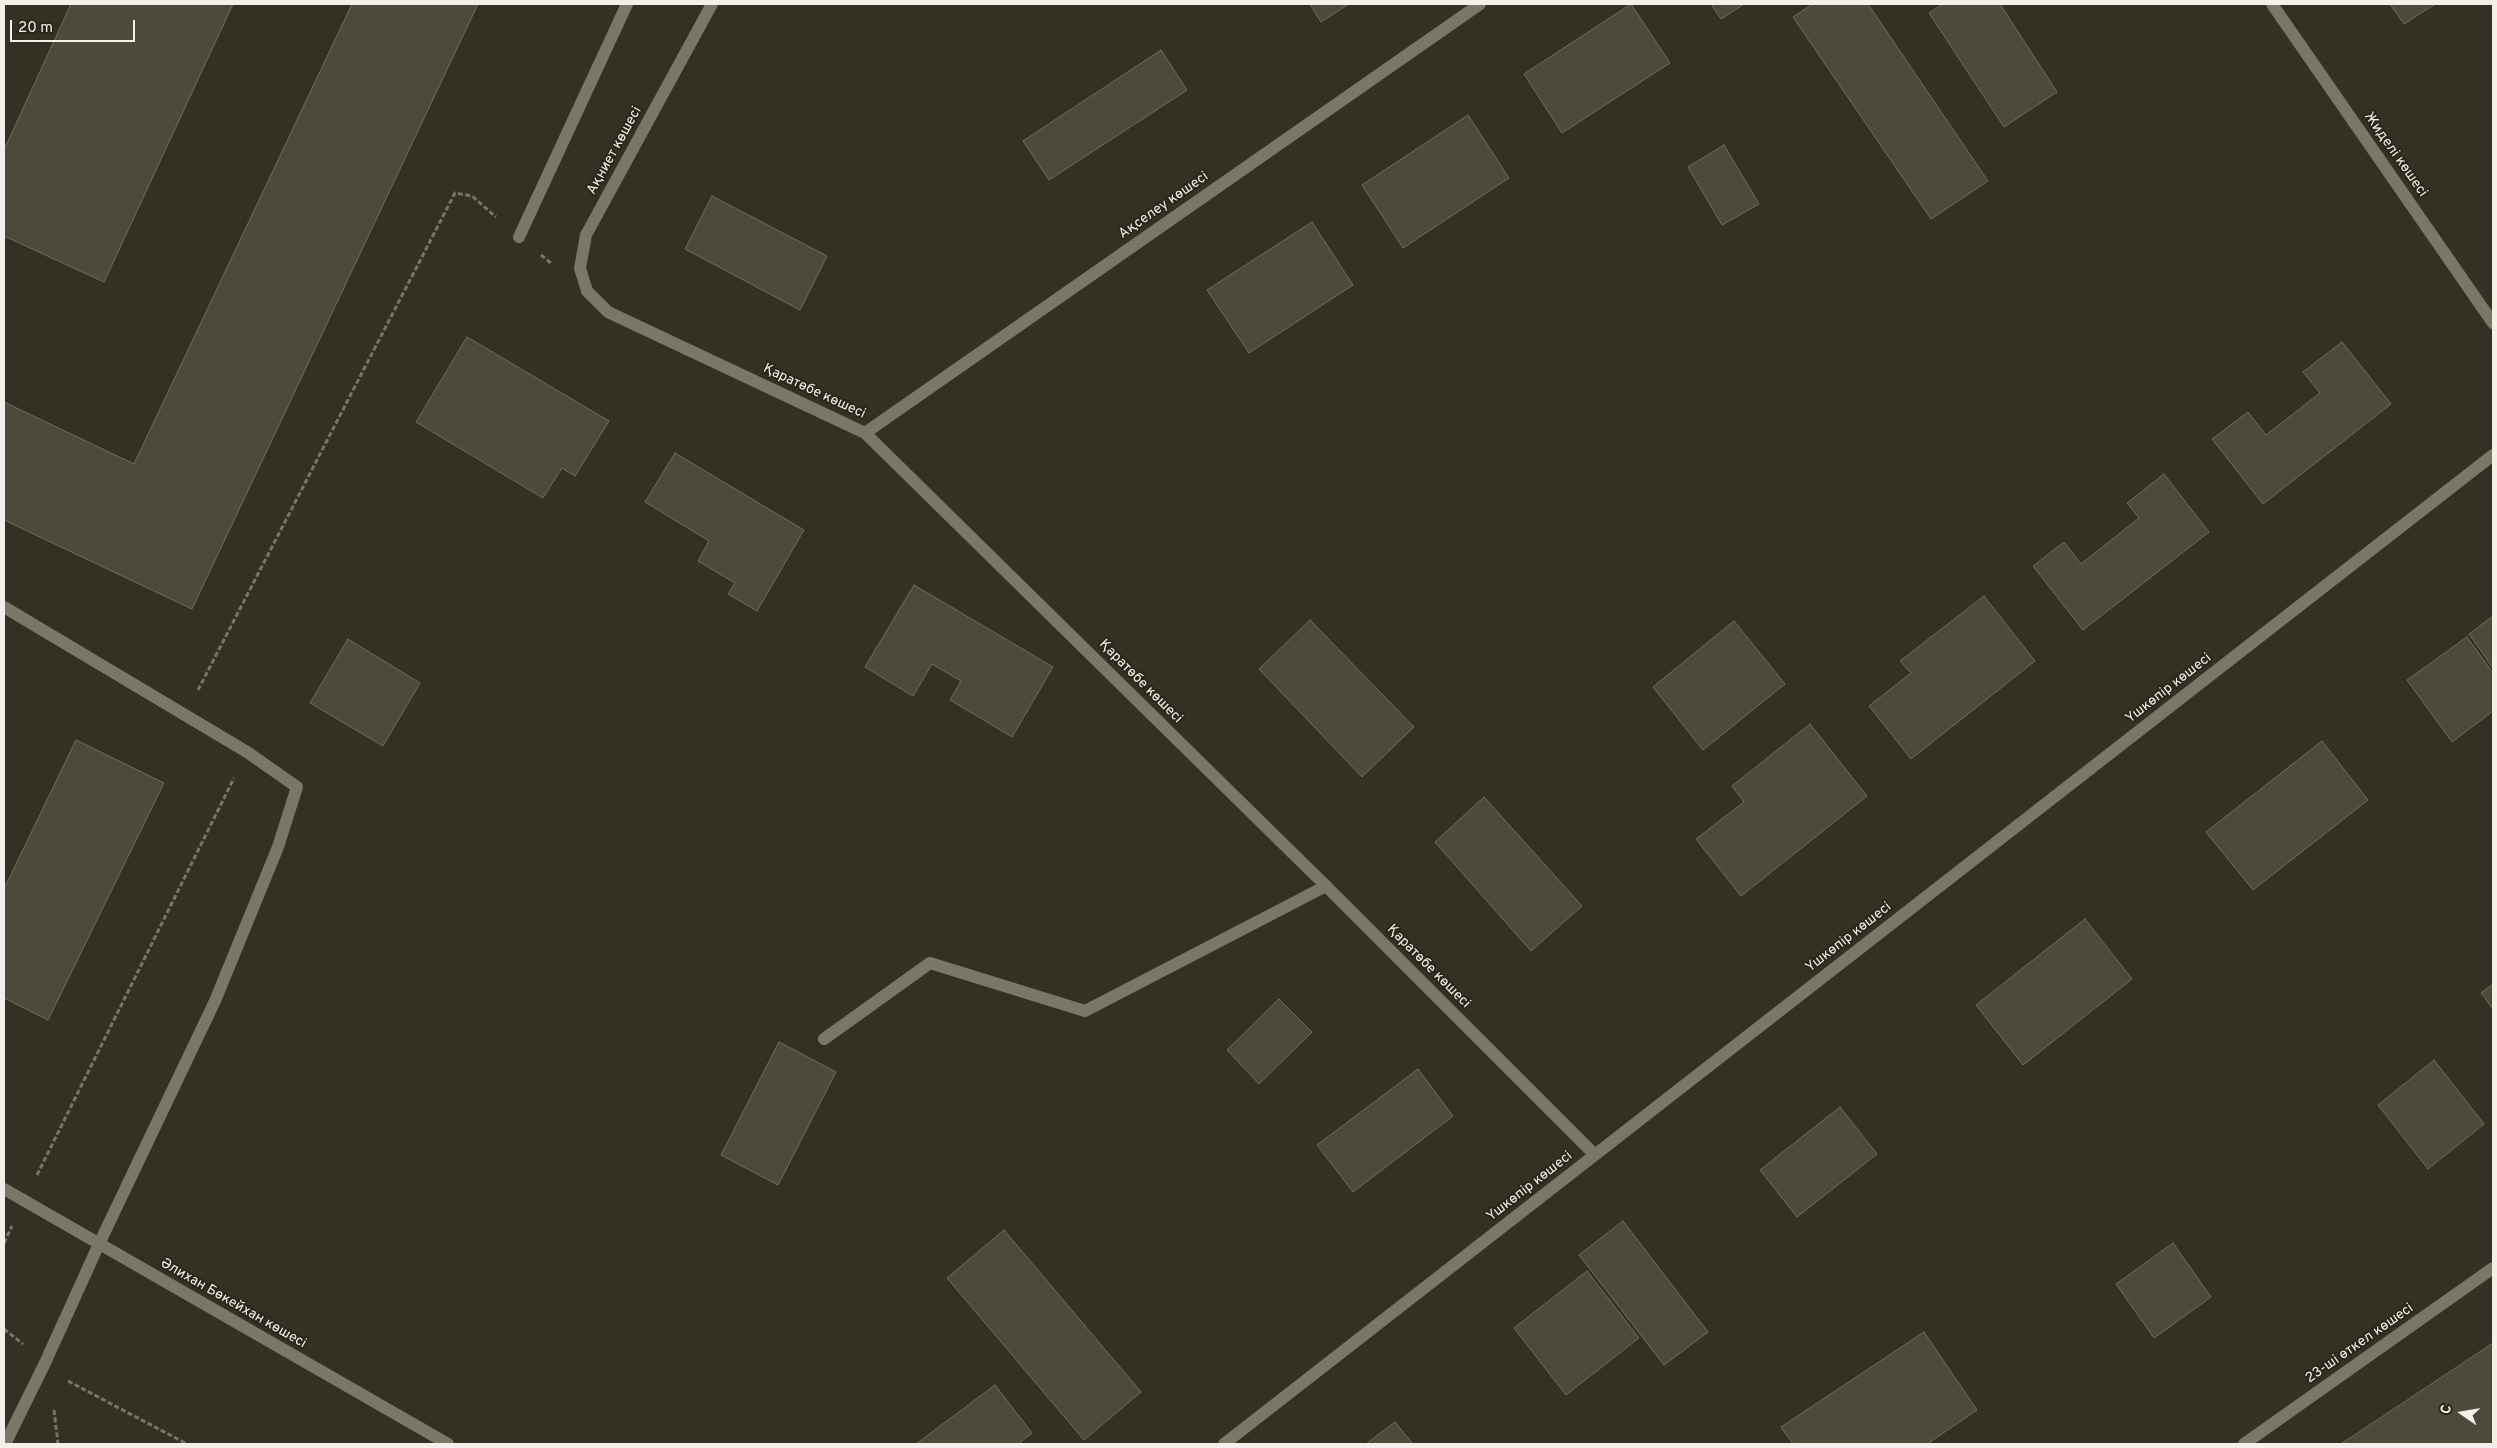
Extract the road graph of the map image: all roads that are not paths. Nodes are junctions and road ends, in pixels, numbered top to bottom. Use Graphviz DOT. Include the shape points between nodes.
graph roads {
  1 [pos="627,4"];
  2 [pos="712,4"];
  3 [pos="1480,4"];
  4 [pos="2272,4"];
  5 [pos="519,237"];
  6 [pos="608,312"];
  7 [pos="2493,323"];
  8 [pos="865,433"];
  9 [pos="2493,455"];
  10 [pos="4,607"];
  11 [pos="1326,886"];
  12 [pos="824,1039"];
  13 [pos="1595,1155"];
  14 [pos="4,1189"];
  15 [pos="99,1244"];
  16 [pos="2493,1268"];
  17 [pos="430,1440"];
  18 [pos="5,1444"];
  19 [pos="448,1444"];
  20 [pos="1224,1444"];
  21 [pos="2244,1444"];
  1 -- 5 [label="street"];
  2 -- 6 [label="street, Ақниет көшесі" via="586,235 580,268 587,292"];
  3 -- 8 [label="street, Ақселеу көшесі"];
  4 -- 7 [label="street, Жиделі көшесі"];
  6 -- 8 [label="street, Қаратөбе көшесі"];
  8 -- 11 [label="street, Қаратөбе көшесі"];
  9 -- 13 [label="street, Үшкөпір көшесі"];
  10 -- 15 [label="street" via="247,752 297,786 278,847 215,1001"];
  11 -- 12 [label="street" via="1085,1011 930,963"];
  11 -- 13 [label="street, Қаратөбе көшесі"];
  13 -- 20 [label="street, Үшкөпір көшесі"];
  14 -- 15 [label="street, Әлихан Бөкейхан көшесі"];
  15 -- 17 [label="street, Әлихан Бөкейхан көшесі"];
  15 -- 18 [label="street"];
  16 -- 21 [label="street, 23-ші өткел көшесі"];
  17 -- 19 [label="street, Әлихан Бөкейхан көшесі"];
}
